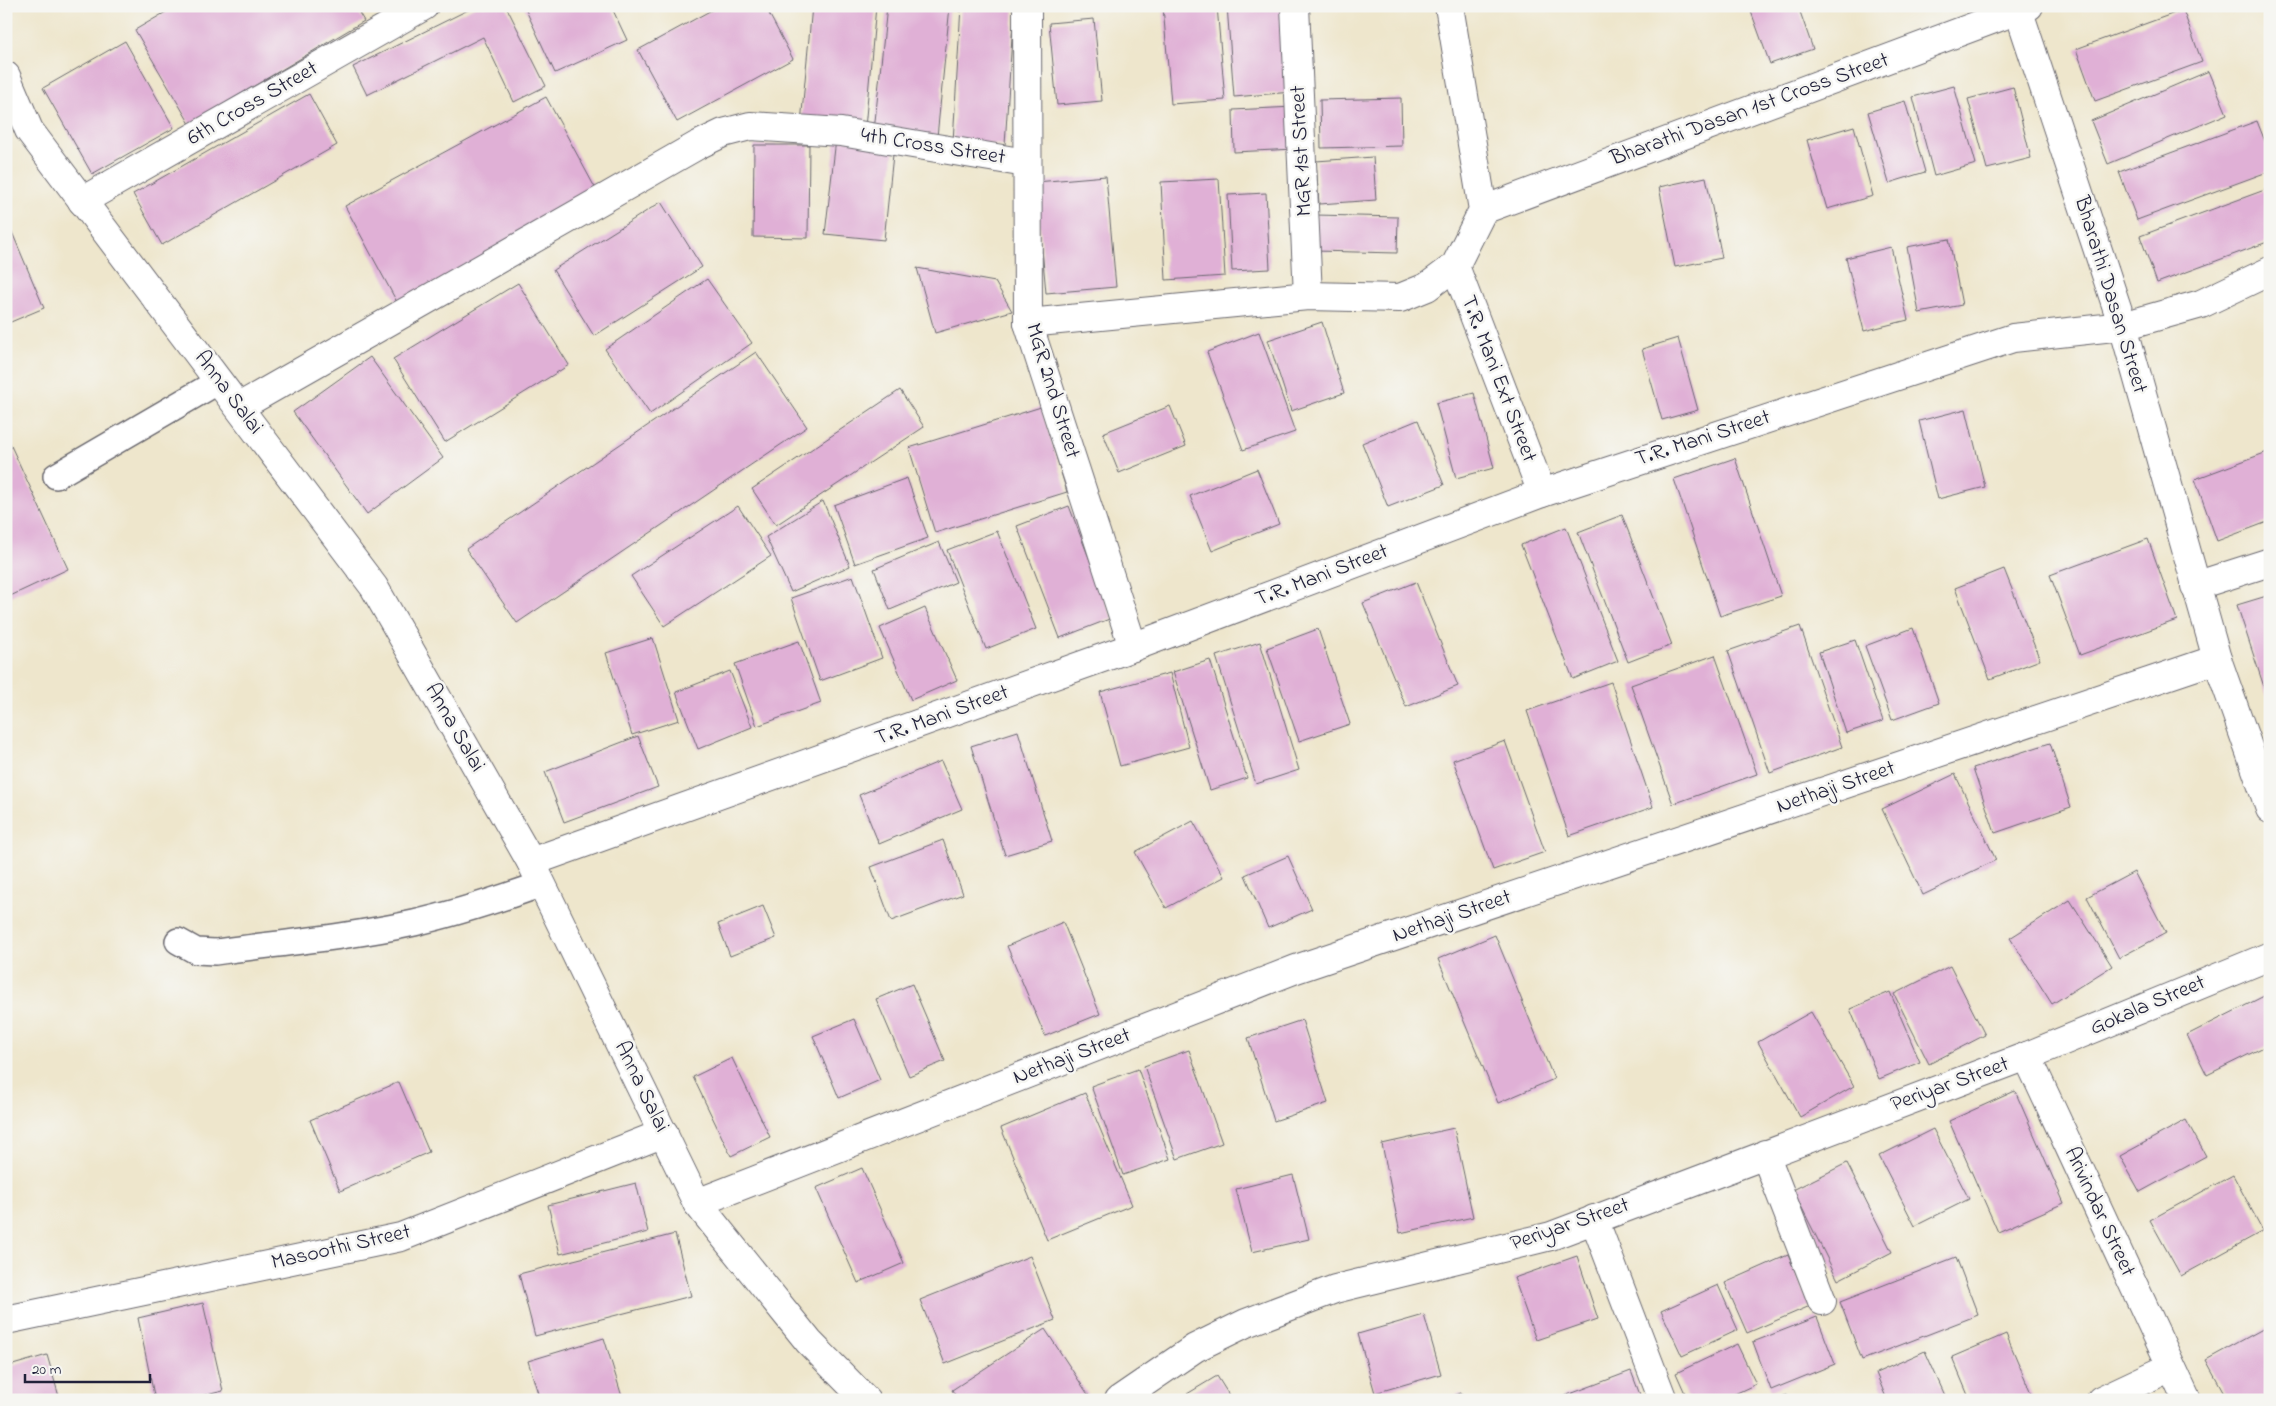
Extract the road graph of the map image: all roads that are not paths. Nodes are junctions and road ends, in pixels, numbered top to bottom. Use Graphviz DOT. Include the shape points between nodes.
graph roads {
  1 [pos="424,6"];
  2 [pos="1027,6"];
  3 [pos="1295,6"];
  4 [pos="1449,6"];
  5 [pos="2021,8"];
  6 [pos="6,76"];
  7 [pos="14,116"];
  8 [pos="1026,163"];
  9 [pos="82,201"];
  10 [pos="1483,210"];
  11 [pos="1455,266"];
  12 [pos="2270,271"];
  13 [pos="1308,296"];
  14 [pos="1028,323"];
  15 [pos="2123,326"];
  16 [pos="219,381"];
  17 [pos="239,407"];
  18 [pos="56,476"];
  19 [pos="1542,493"];
  20 [pos="2270,562"];
  21 [pos="2194,586"];
  22 [pos="1133,647"];
  23 [pos="2217,659"];
  24 [pos="2270,809"];
  25 [pos="536,873"];
  26 [pos="178,941"];
  27 [pos="2270,956"];
  28 [pos="2027,1056"];
  29 [pos="664,1133"];
  30 [pos="1765,1154"];
  31 [pos="697,1203"];
  32 [pos="1594,1219"];
  33 [pos="1822,1301"];
  34 [pos="6,1320"];
  35 [pos="2171,1367"];
  36 [pos="861,1399"];
  37 [pos="1119,1400"];
  38 [pos="1663,1400"];
  39 [pos="2101,1400"];
  40 [pos="2187,1400"];
  1 -- 9 [label="street, 6th Cross Street"];
  2 -- 8 [label="street, MGR 2nd Street"];
  3 -- 13 [label="street, MGR 1st Street"];
  4 -- 10 [label="street"];
  5 -- 10 [label="street, Bharathi Dasan 1st Cross Street"];
  5 -- 15 [label="street, Bharathi Dasan Street"];
  6 -- 7 [label="street, Anna Salai"];
  7 -- 9 [label="street, Anna Salai" via="29,130"];
  8 -- 14 [label="street, MGR 2nd Street"];
  8 -- 17 [label="street, 4th Cross Street" via="841,132 750,126 723,133"];
  9 -- 16 [label="street, Anna Salai"];
  10 -- 11 [label="street"];
  11 -- 13 [label="street" via="1427,288 1400,298"];
  11 -- 19 [label="street, T.R. Mani Ext Street"];
  12 -- 15 [label="street, T.R. Mani Street" via="2201,304"];
  13 -- 14 [label="street"];
  14 -- 22 [label="street, MGR 2nd Street"];
  15 -- 19 [label="street, T.R. Mani Street" via="2013,338"];
  15 -- 21 [label="street, Bharathi Dasan Street"];
  16 -- 17 [label="street, Anna Salai"];
  16 -- 18 [label="lane"];
  17 -- 25 [label="street, Anna Salai" via="374,587"];
  19 -- 22 [label="street, T.R. Mani Street"];
  20 -- 21 [label="street"];
  21 -- 23 [label="street, Bharathi Dasan Street"];
  22 -- 25 [label="street, T.R. Mani Street"];
  23 -- 24 [label="street, Bharathi Dasan Street"];
  23 -- 31 [label="street, Nethaji Street" via="1296,969"];
  25 -- 26 [label="lane" via="475,906 414,923 215,952 196,951"];
  25 -- 29 [label="street, Anna Salai"];
  27 -- 28 [label="street, Gokala Street"];
  28 -- 30 [label="street, Periyar Street"];
  28 -- 35 [label="street, Arivindar Street"];
  29 -- 31 [label="street, Anna Salai"];
  29 -- 34 [label="street, Masoothi Street" via="401,1237"];
  30 -- 32 [label="street, Periyar Street"];
  30 -- 33 [label="street"];
  31 -- 36 [label="street, Anna Salai" via="809,1342"];
  32 -- 37 [label="street, Periyar Street" via="1551,1236 1335,1289 1246,1323 1195,1348"];
  32 -- 38 [label="street"];
  35 -- 39 [label="street"];
  35 -- 40 [label="street, Arivindar Street"];
}
